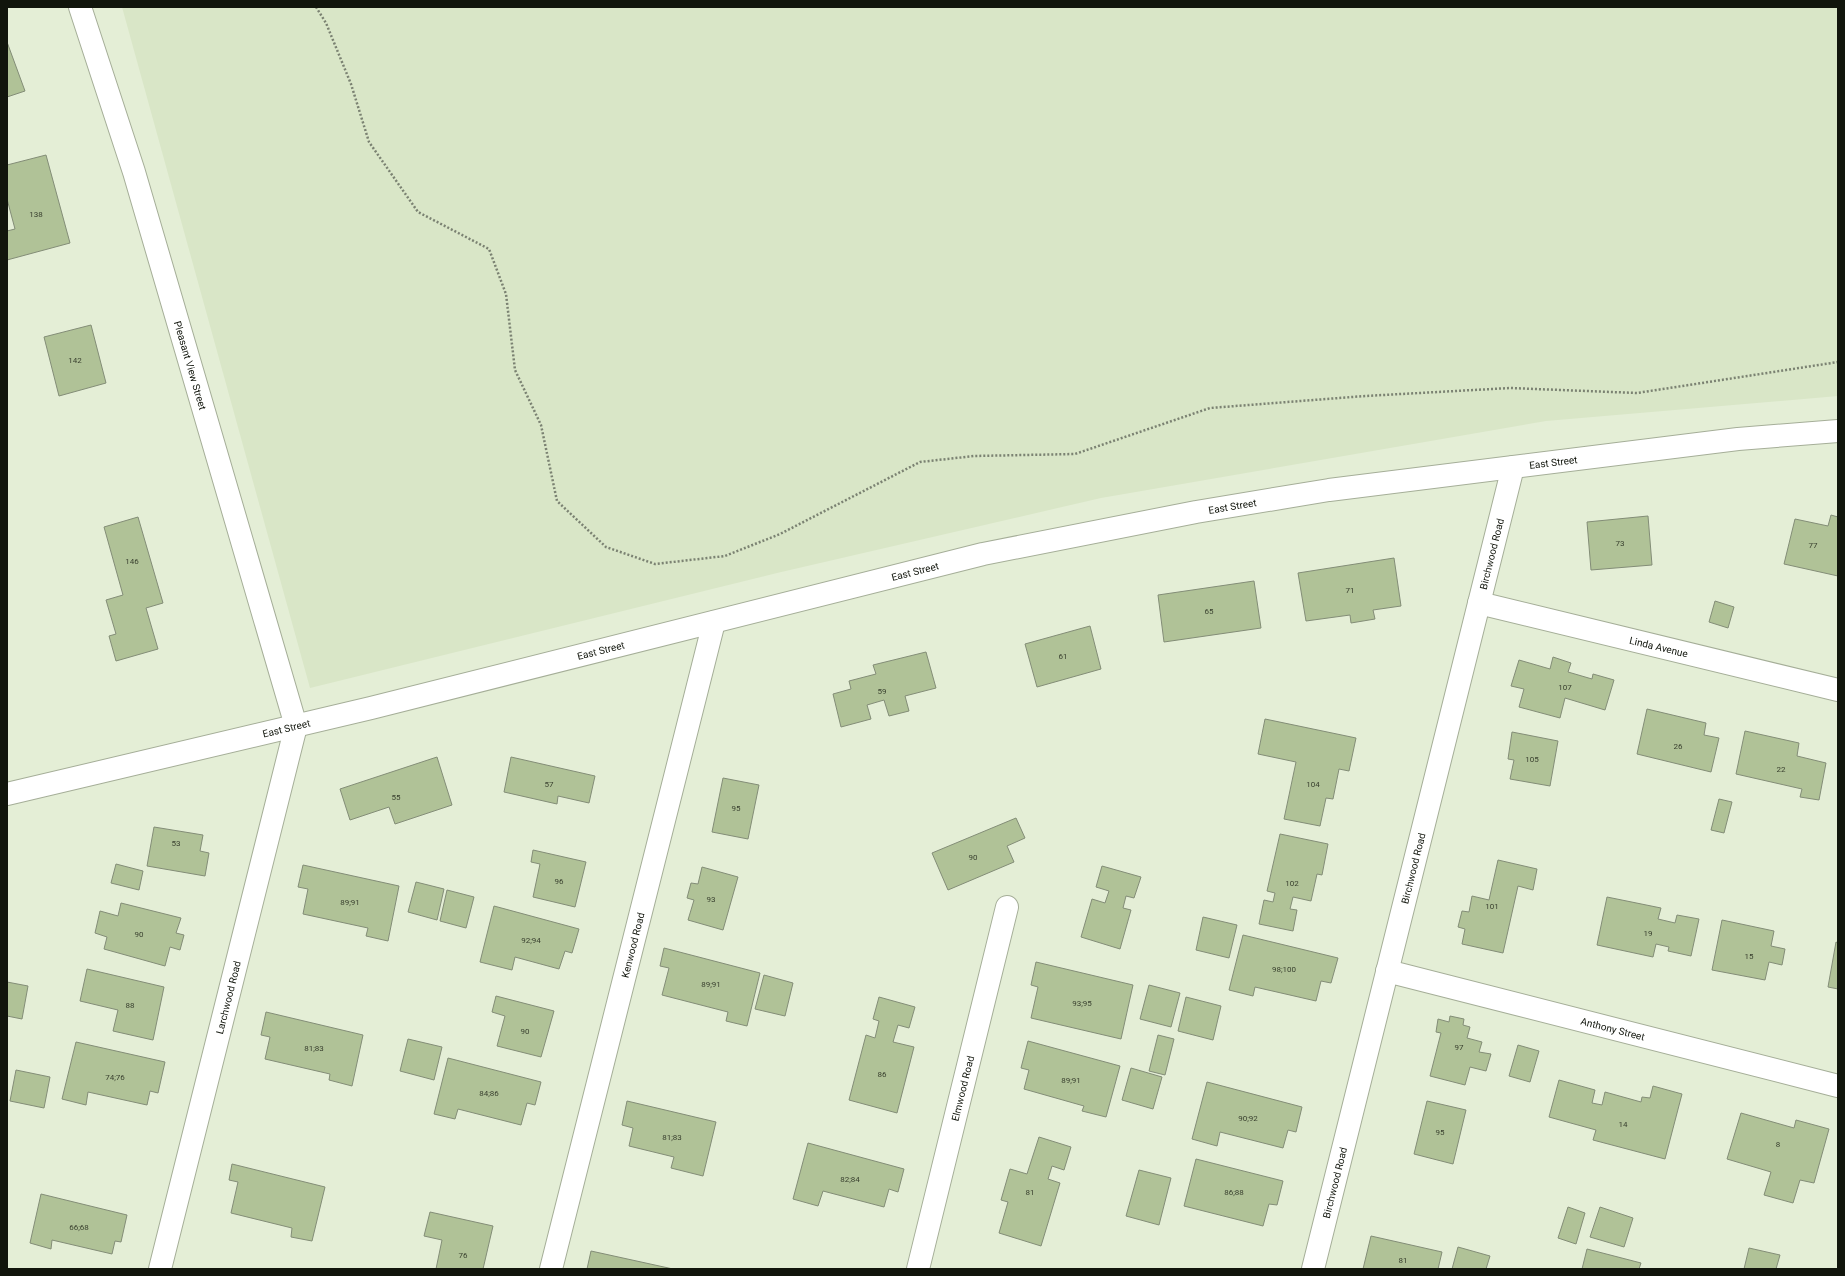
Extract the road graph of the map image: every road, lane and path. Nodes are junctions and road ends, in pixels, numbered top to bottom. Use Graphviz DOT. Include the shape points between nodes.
graph roads {
  1 [pos="80,7"];
  2 [pos="316,7"];
  3 [pos="1838,362"];
  4 [pos="1838,431"];
  5 [pos="1513,467"];
  6 [pos="1479,603"];
  7 [pos="714,622"];
  8 [pos="1838,690"];
  9 [pos="296,726"];
  10 [pos="7,794"];
  11 [pos="1007,907"];
  12 [pos="1387,971"];
  13 [pos="1838,1086"];
  14 [pos="160,1269"];
  15 [pos="551,1269"];
  16 [pos="918,1269"];
  17 [pos="1313,1269"];
  1 -- 9 [label="street, Pleasant View Street" via="134,172"];
  2 -- 3 [label="path" via="326,23 351,84 369,142 418,212 489,249 506,294 515,370 540,425 557,501 606,547 655,564 725,556 780,534 920,462 974,456 1075,454 1210,408 1510,388 1637,393"];
  4 -- 5 [label="street, East Street" via="1738,439"];
  5 -- 6 [label="street, Birchwood Road"];
  5 -- 7 [label="street, East Street" via="1329,490 982,554"];
  6 -- 8 [label="street, Linda Avenue"];
  6 -- 12 [label="street, Birchwood Road"];
  7 -- 9 [label="street, East Street"];
  7 -- 15 [label="street, Kenwood Road"];
  9 -- 10 [label="street, East Street"];
  9 -- 14 [label="street, Larchwood Road"];
  11 -- 16 [label="street, Elmwood Road"];
  12 -- 13 [label="street, Anthony Street"];
  12 -- 17 [label="street, Birchwood Road"];
}
